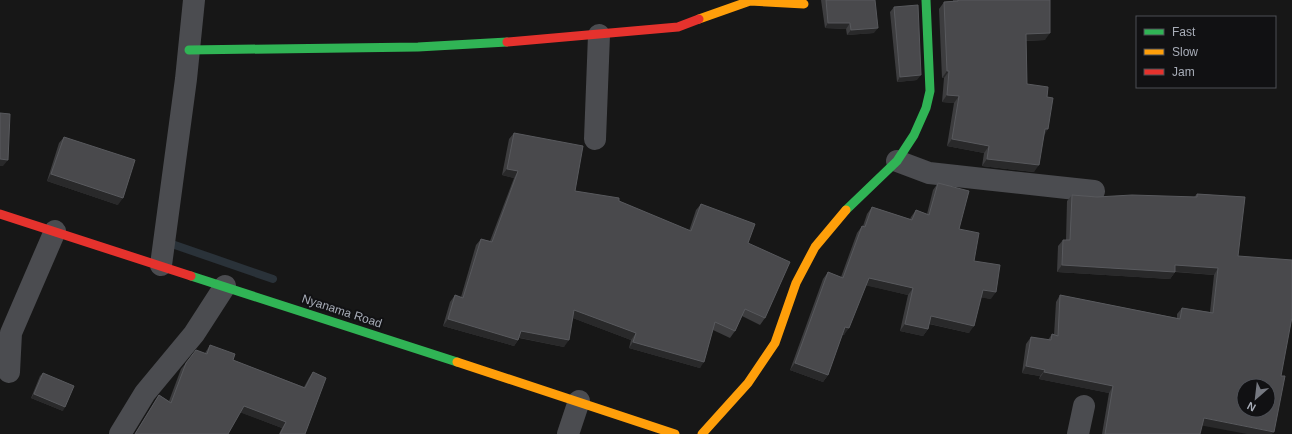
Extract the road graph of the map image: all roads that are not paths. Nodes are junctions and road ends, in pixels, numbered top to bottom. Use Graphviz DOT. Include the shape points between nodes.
graph roads {
  1 [pos="194,0"];
  2 [pos="926,0"];
  3 [pos="804,4"];
  4 [pos="599,35"];
  5 [pos="189,50"];
  6 [pos="595,139"];
  7 [pos="897,161"];
  8 [pos="1094,191"];
  9 [pos="0,214"];
  10 [pos="55,231"];
  11 [pos="160,265"];
  12 [pos="225,286"];
  13 [pos="9,372"];
  14 [pos="579,401"];
  15 [pos="1084,406"];
  16 [pos="120,434"];
  17 [pos="568,434"];
  18 [pos="675,434"];
  19 [pos="702,434"];
  20 [pos="1078,434"];
  1 -- 5 [label="street"];
  2 -- 7 [label="street" via="930,91 926,108 914,135"];
  3 -- 4 [label="street" via="750,1 678,27"];
  4 -- 5 [label="street" via="418,47"];
  4 -- 6 [label="street"];
  5 -- 11 [label="street"];
  7 -- 8 [label="street" via="929,173"];
  7 -- 19 [label="street" via="844,212 815,247 796,284 775,343 748,383"];
  9 -- 10 [label="street, Nyanama Road"];
  10 -- 11 [label="street, Nyanama Road"];
  10 -- 13 [label="street" via="11,333"];
  11 -- 12 [label="street, Nyanama Road"];
  12 -- 14 [label="street, Nyanama Road"];
  12 -- 16 [label="street" via="194,334 145,392"];
  14 -- 17 [label="street"];
  14 -- 18 [label="street, Nyanama Road"];
  15 -- 20 [label="street"];
}
